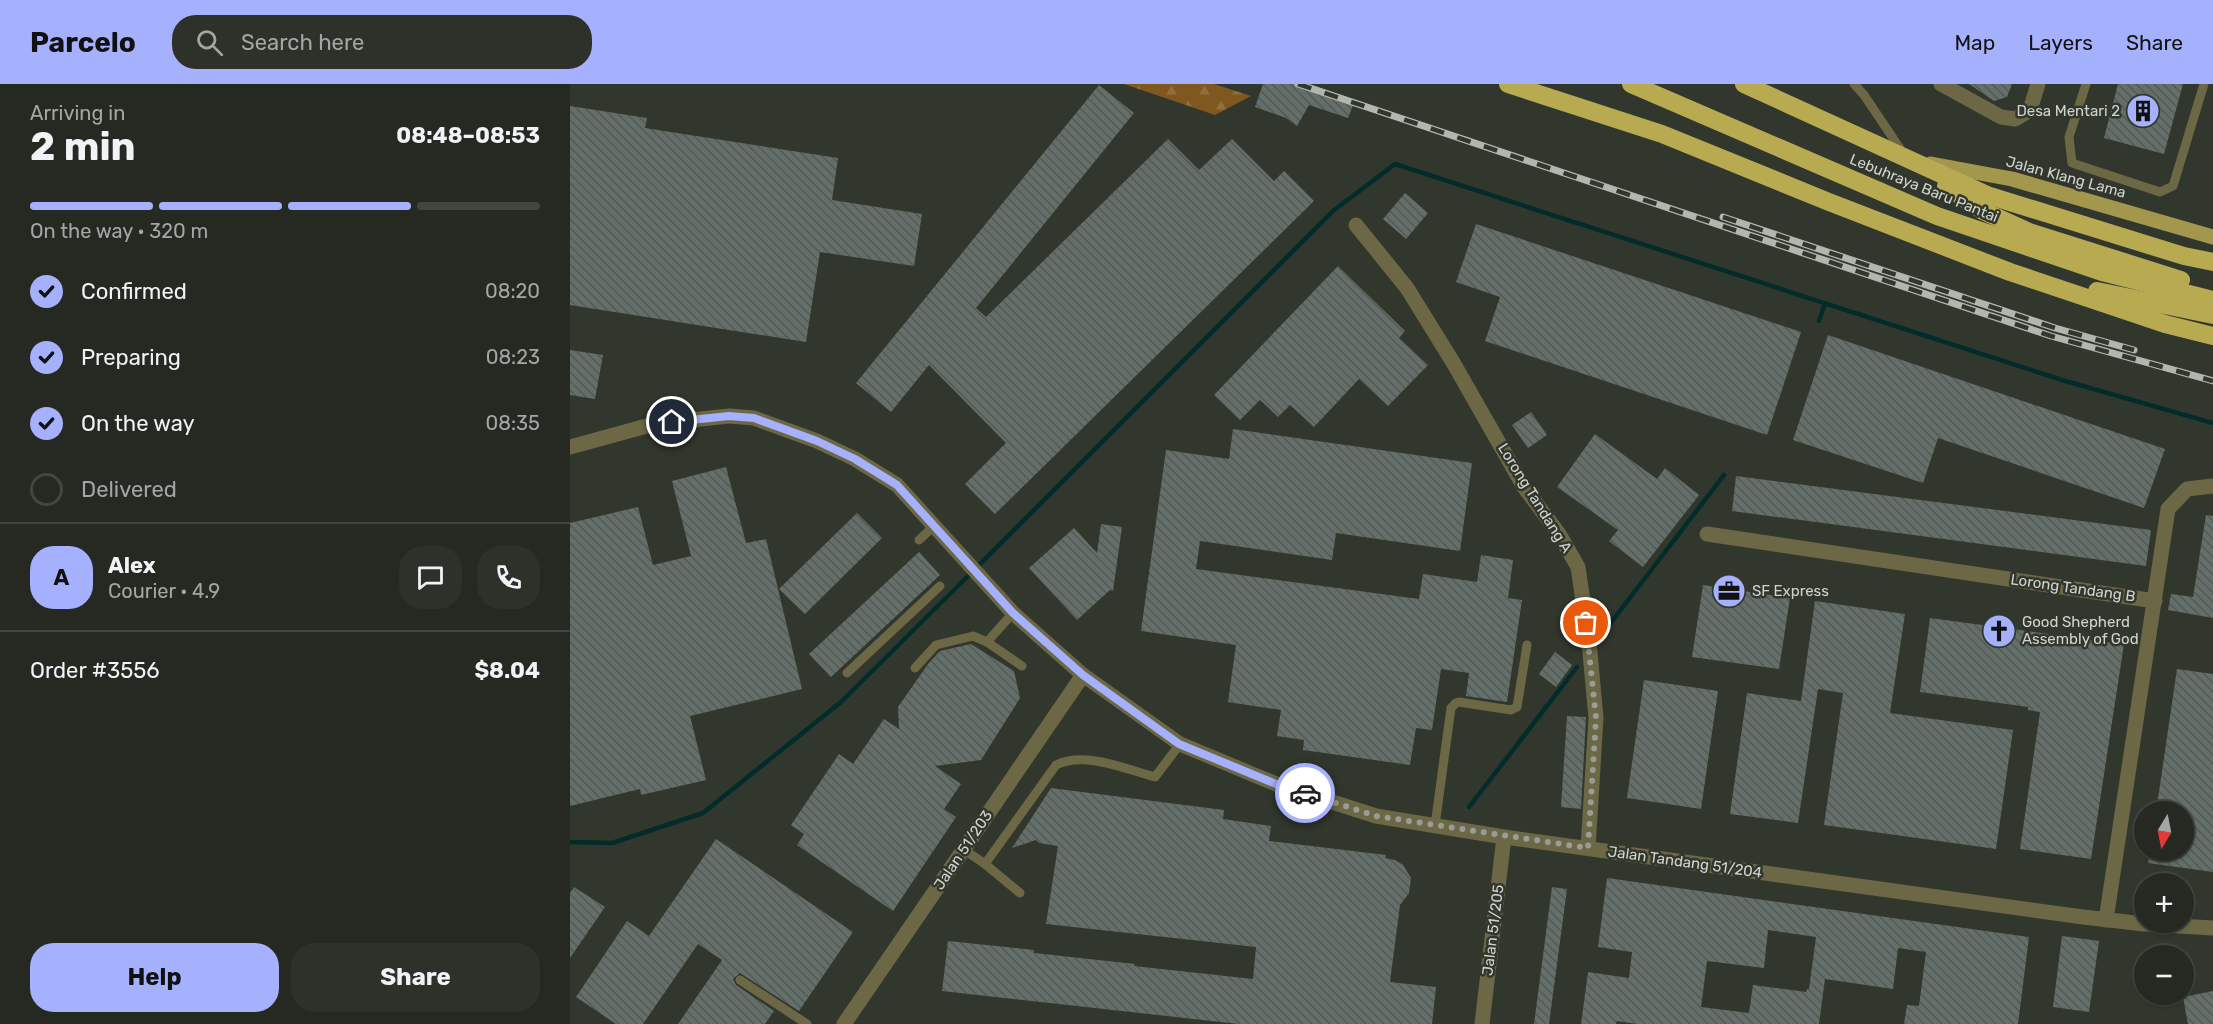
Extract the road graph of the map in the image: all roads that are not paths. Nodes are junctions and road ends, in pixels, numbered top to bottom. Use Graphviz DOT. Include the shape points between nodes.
graph roads {
  1 [pos="1508,84"];
  2 [pos="1631,84"];
  3 [pos="1744,84"];
  4 [pos="1854,84"];
  5 [pos="2038,84"];
  6 [pos="2086,84"];
  7 [pos="2204,84"];
  8 [pos="1945,85"];
  9 [pos="1907,160"];
  10 [pos="1356,225"];
  11 [pos="2213,237"];
  12 [pos="2213,262"];
  13 [pos="2010,272"];
  14 [pos="2213,287"];
  15 [pos="2213,300"];
  16 [pos="2213,315"];
  17 [pos="2213,336"];
  18 [pos="570,447"];
  19 [pos="2213,486"];
  20 [pos="934,526"];
  21 [pos="1707,534"];
  22 [pos="919,540"];
  23 [pos="940,586"];
  24 [pos="2155,601"];
  25 [pos="1013,613"];
  26 [pos="987,642"];
  27 [pos="1527,645"];
  28 [pos="1022,666"];
  29 [pos="915,668"];
  30 [pos="847,673"];
  31 [pos="1083,675"];
  32 [pos="1179,744"];
  33 [pos="1435,825"];
  34 [pos="1503,837"];
  35 [pos="1588,848"];
  36 [pos="963,849"];
  37 [pos="985,864"];
  38 [pos="1020,893"];
  39 [pos="2106,920"];
  40 [pos="2213,928"];
  41 [pos="740,980"];
  42 [pos="807,1024"];
  43 [pos="844,1024"];
  44 [pos="1482,1024"];
  1 -- 13 [label="highway" via="1662,134"];
  2 -- 15 [label="highway, Lebuhraya Baru Pantai" via="1937,216 2103,272"];
  3 -- 9 [label="highway, Lebuhraya Baru Pantai"];
  4 -- 9 [label="lane"];
  5 -- 8 [label="street" via="2030,110 2015,119 2001,117"];
  6 -- 7 [label="lane" via="2069,137 2072,163 2160,192 2173,186"];
  9 -- 11 [label="main road, Jalan Klang Lama" via="2012,179"];
  9 -- 12 [label="highway, Lebuhraya Baru Pantai" via="1988,195"];
  9 -- 14 [label="highway" via="1983,211 2029,232 2175,279"];
  10 -- 35 [label="street, Lorong Tandang A" via="1407,288 1524,487 1578,567 1596,718"];
  13 -- 16 [label="highway"];
  13 -- 17 [label="highway"];
  18 -- 20 [label="street, Jalan Tandang 51/204" via="654,424 729,416 754,418 855,459 897,485"];
  19 -- 24 [label="street" via="2187,489 2168,509"];
  20 -- 22 [label="lane"];
  20 -- 25 [label="street, Jalan Tandang 51/204"];
  21 -- 24 [label="street, Lorong Tandang B"];
  23 -- 30 [label="lane"];
  24 -- 39 [label="street, Lorong Tandang B"];
  25 -- 26 [label="lane"];
  25 -- 31 [label="street, Jalan Tandang 51/204"];
  26 -- 28 [label="lane"];
  26 -- 29 [label="lane" via="973,636 936,645"];
  27 -- 33 [label="lane" via="1517,707 1511,710 1459,702 1451,708"];
  31 -- 32 [label="street, Jalan Tandang 51/204"];
  31 -- 36 [label="street, Jalan 51/203"];
  32 -- 33 [label="street, Jalan Tandang 51/204" via="1276,784 1376,816"];
  32 -- 37 [label="lane" via="1155,777 1092,761 1067,760 1056,765"];
  33 -- 34 [label="street, Jalan Tandang 51/204"];
  34 -- 35 [label="street, Jalan Tandang 51/204"];
  34 -- 44 [label="street, Jalan 51/205"];
  35 -- 39 [label="street, Jalan Tandang 51/204"];
  36 -- 37 [label="lane"];
  36 -- 43 [label="street, Jalan 51/203"];
  37 -- 38 [label="lane"];
  39 -- 40 [label="street, Jalan Tandang 51/204"];
  41 -- 42 [label="lane"];
}
